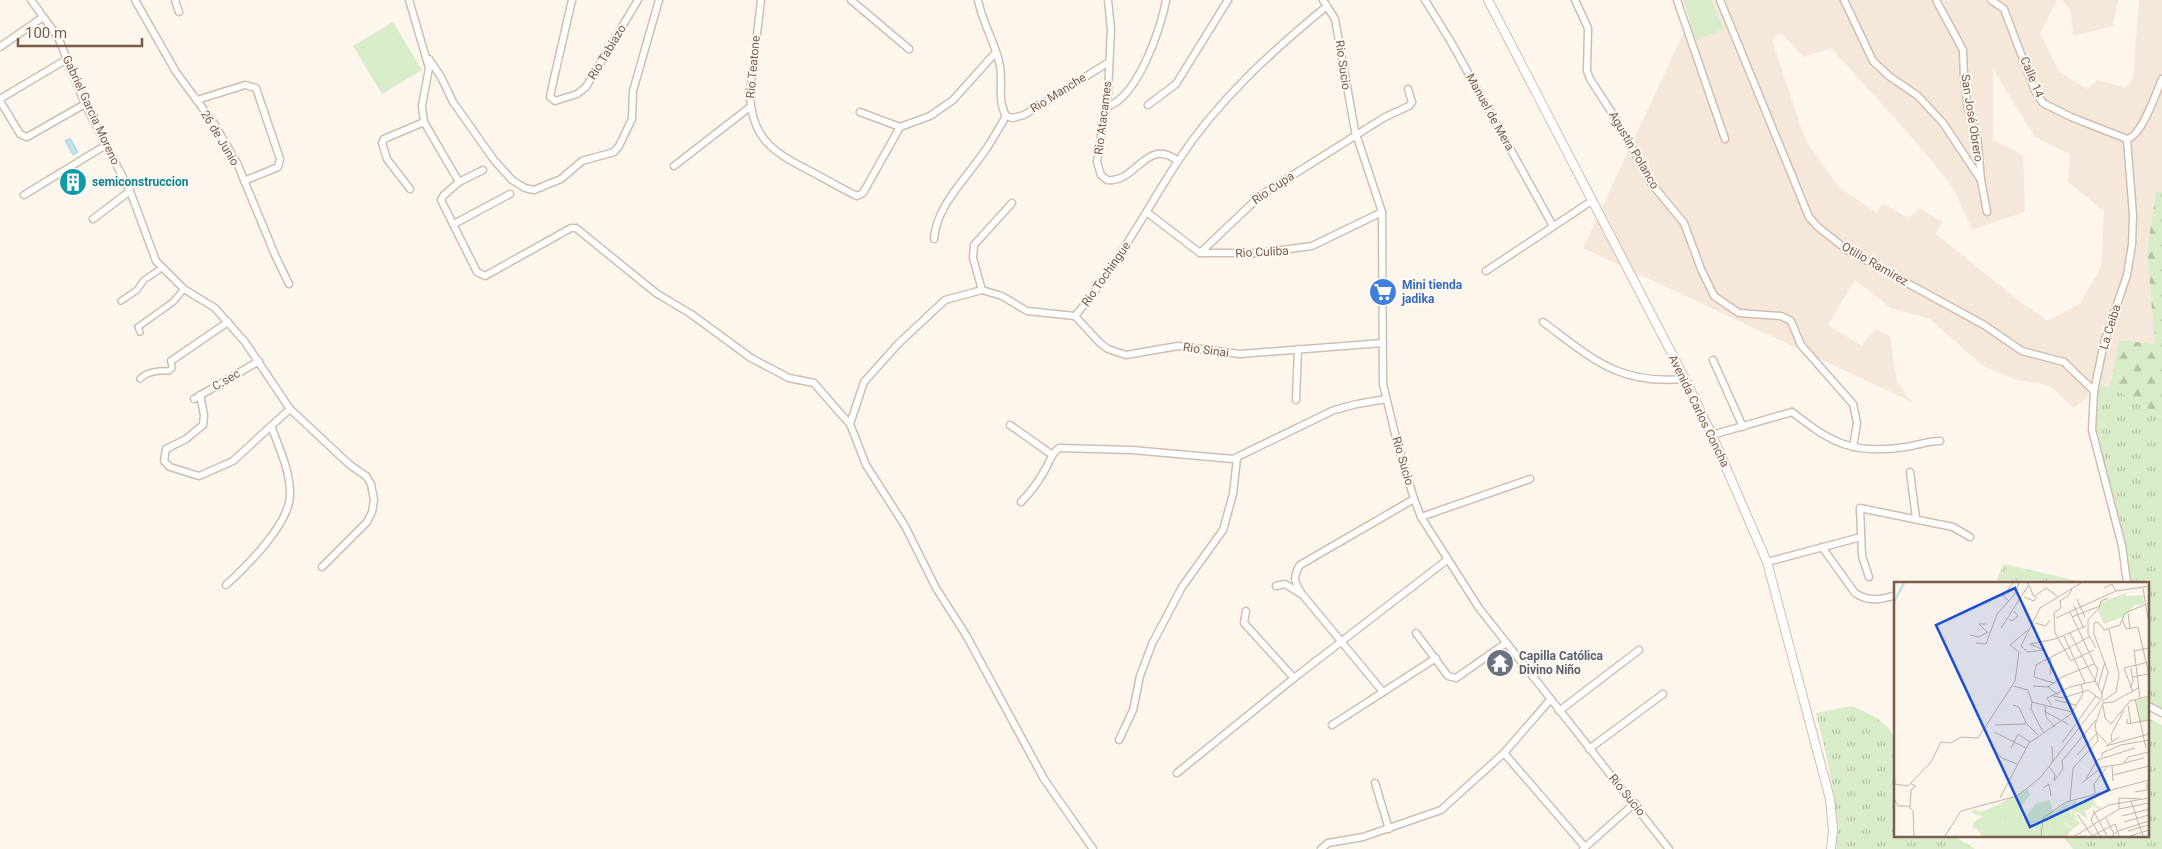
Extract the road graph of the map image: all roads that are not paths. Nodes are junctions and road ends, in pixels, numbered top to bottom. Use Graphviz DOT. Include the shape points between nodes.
graph roads {
  1 [pos="31,0"];
  2 [pos="135,0"];
  3 [pos="175,0"];
  4 [pos="409,0"];
  5 [pos="572,0"];
  6 [pos="638,0"];
  7 [pos="659,0"];
  8 [pos="761,0"];
  9 [pos="851,0"];
  10 [pos="978,0"];
  11 [pos="1108,0"];
  12 [pos="1166,0"];
  13 [pos="1228,0"];
  14 [pos="1323,0"];
  15 [pos="1425,0"];
  16 [pos="1488,0"];
  17 [pos="1575,0"];
  18 [pos="1677,0"];
  19 [pos="1720,0"];
  20 [pos="1844,0"];
  21 [pos="1936,0"];
  22 [pos="1991,0"];
  23 [pos="1327,6"];
  24 [pos="179,12"];
  25 [pos="44,17"];
  26 [pos="0,47"];
  27 [pos="909,49"];
  28 [pos="996,52"];
  29 [pos="427,56"];
  30 [pos="67,59"];
  31 [pos="1109,62"];
  32 [pos="2162,79"];
  33 [pos="1408,89"];
  34 [pos="0,100"];
  35 [pos="197,100"];
  36 [pos="85,104"];
  37 [pos="1148,105"];
  38 [pos="750,107"];
  39 [pos="1106,107"];
  40 [pos="860,112"];
  41 [pos="1006,116"];
  42 [pos="424,122"];
  43 [pos="900,128"];
  44 [pos="1356,135"];
  45 [pos="1725,139"];
  46 [pos="2127,139"];
  47 [pos="106,145"];
  48 [pos="1178,161"];
  49 [pos="674,166"];
  50 [pos="483,170"];
  51 [pos="1981,180"];
  52 [pos="244,181"];
  53 [pos="459,182"];
  54 [pos="410,189"];
  55 [pos="130,191"];
  56 [pos="510,194"];
  57 [pos="24,195"];
  58 [pos="1593,200"];
  59 [pos="1012,203"];
  60 [pos="1382,212"];
  61 [pos="1988,212"];
  62 [pos="1148,213"];
  63 [pos="93,219"];
  64 [pos="454,224"];
  65 [pos="1553,226"];
  66 [pos="934,239"];
  67 [pos="1200,253"];
  68 [pos="162,268"];
  69 [pos="1486,271"];
  70 [pos="289,284"];
  71 [pos="184,289"];
  72 [pos="982,290"];
  73 [pos="121,301"];
  74 [pos="1076,316"];
  75 [pos="228,322"];
  76 [pos="1543,322"];
  77 [pos="140,332"];
  78 [pos="1383,343"];
  79 [pos="1298,350"];
  80 [pos="1713,360"];
  81 [pos="171,361"];
  82 [pos="259,361"];
  83 [pos="140,379"];
  84 [pos="1685,379"];
  85 [pos="2094,391"];
  86 [pos="1386,399"];
  87 [pos="1296,400"];
  88 [pos="290,409"];
  89 [pos="850,424"];
  90 [pos="1010,425"];
  91 [pos="271,426"];
  92 [pos="1743,427"];
  93 [pos="1712,435"];
  94 [pos="1940,441"];
  95 [pos="1854,447"];
  96 [pos="1051,454"];
  97 [pos="1237,458"];
  98 [pos="1910,472"];
  99 [pos="1530,479"];
  100 [pos="1414,499"];
  101 [pos="1021,502"];
  102 [pos="1421,517"];
  103 [pos="1916,518"];
  104 [pos="1861,537"];
  105 [pos="1970,537"];
  106 [pos="1822,547"];
  107 [pos="1447,560"];
  108 [pos="1767,562"];
  109 [pos="322,567"];
  110 [pos="1869,577"];
  111 [pos="2127,582"];
  112 [pos="226,585"];
  113 [pos="1276,586"];
  114 [pos="1302,594"];
  115 [pos="1894,596"];
  116 [pos="1246,611"];
  117 [pos="1416,633"];
  118 [pos="1343,642"];
  119 [pos="1506,643"];
  120 [pos="1639,650"];
  121 [pos="1436,658"];
  122 [pos="1294,678"];
  123 [pos="1383,692"];
  124 [pos="1663,694"];
  125 [pos="1550,700"];
  126 [pos="2150,707"];
  127 [pos="1559,710"];
  128 [pos="2162,713"];
  129 [pos="1332,725"];
  130 [pos="1119,740"];
  131 [pos="1590,749"];
  132 [pos="1504,753"];
  133 [pos="1178,774"];
  134 [pos="1375,783"];
  135 [pos="1635,803"];
  136 [pos="1389,829"];
  137 [pos="1584,848"];
  138 [pos="1093,849"];
  139 [pos="1321,849"];
  140 [pos="1669,849"];
  141 [pos="1831,849"];
  1 -- 25 [label="street, Gabriel Garcia Moreno"];
  2 -- 35 [label="street, 26 de Junio" via="176,72"];
  3 -- 24 [label="street"];
  4 -- 29 [label="street"];
  5 -- 6 [label="street, Rio Tabiazo" via="550,97 555,101 577,94 586,87"];
  7 -- 29 [label="street" via="633,91 632,119 614,152 582,161 562,179 534,190 512,180 476,136 452,102"];
  8 -- 38 [label="street, Rio Teatone" via="752,59"];
  9 -- 27 [label="street"];
  10 -- 28 [label="street"];
  11 -- 31 [label="street, Rio Atacames" via="1111,29"];
  12 -- 39 [label="street" via="1162,23 1148,56 1119,100"];
  13 -- 37 [label="street" via="1176,84"];
  14 -- 23 [label="street, Rio Sucio"];
  15 -- 65 [label="street, Manuel de Mera"];
  16 -- 58 [label="street, Avenida Carlos Concha"];
  17 -- 95 [label="street, Agustin Polanco" via="1589,32 1587,71 1590,79 1616,119 1650,183 1684,223 1714,296 1739,313 1782,316 1791,320 1802,345 1853,404 1857,423"];
  18 -- 45 [label="street"];
  19 -- 85 [label="street, Otilio Ramirez" via="1809,216 1818,228 1847,250 1984,325 2022,351 2064,362"];
  20 -- 51 [label="street" via="1873,61 1918,96 1943,123"];
  21 -- 51 [label="street, San José Obrero" via="1963,50 1968,108 1977,134"];
  22 -- 46 [label="street, Calle 14" via="2004,9 2035,91 2043,103"];
  23 -- 44 [label="street, Rio Sucio" via="1338,29 1341,62"];
  23 -- 48 [label="street, Rio Tochingue" via="1267,58 1220,107"];
  25 -- 26 [label="street"];
  25 -- 30 [label="street, Gabriel Garcia Moreno" via="58,37"];
  28 -- 41 [label="street" via="1001,69 1001,103"];
  28 -- 43 [label="street" via="953,100 930,116"];
  29 -- 42 [label="street" via="429,70 422,106"];
  30 -- 34 [label="street"];
  30 -- 36 [label="street, Gabriel Garcia Moreno"];
  31 -- 39 [label="street, Rio Atacames"];
  31 -- 41 [label="street, Rio Manche" via="1024,114 1012,118"];
  32 -- 46 [label="street" via="2144,120 2134,136"];
  33 -- 44 [label="street, Rio Cupa" via="1412,102 1409,106"];
  34 -- 36 [label="street" via="20,134 27,137"];
  35 -- 52 [label="street, 26 de Junio" via="216,126"];
  35 -- 52 [label="street" via="245,85 256,88 280,159 278,167"];
  36 -- 47 [label="street, Gabriel Garcia Moreno"];
  38 -- 43 [label="street, Rio Teatone" via="760,134 782,156 857,196 863,193"];
  38 -- 49 [label="street"];
  39 -- 48 [label="street, Rio Atacames" via="1098,162 1102,178 1118,180 1157,154 1166,153"];
  40 -- 43 [label="street"];
  41 -- 66 [label="street" via="937,219"];
  42 -- 53 [label="street"];
  42 -- 54 [label="street" via="384,139 382,144 387,160"];
  44 -- 60 [label="street, Rio Sucio"];
  44 -- 67 [label="street, Rio Cupa" via="1260,195"];
  46 -- 85 [label="street, La Ceiba" via="2132,244 2127,275 2104,343"];
  47 -- 55 [label="street, Gabriel Garcia Moreno"];
  47 -- 57 [label="street"];
  48 -- 62 [label="street, Rio Tochingue"];
  50 -- 53 [label="street"];
  51 -- 61 [label="street, San José Obrero"];
  52 -- 70 [label="street, 26 de Junio"];
  53 -- 64 [label="street" via="441,200"];
  55 -- 63 [label="street"];
  55 -- 68 [label="street, Gabriel Garcia Moreno" via="151,250"];
  56 -- 64 [label="street"];
  58 -- 65 [label="street"];
  58 -- 84 [label="street, Avenida Carlos Concha"];
  59 -- 72 [label="street" via="974,245 973,258"];
  60 -- 67 [label="street, Rio Culiba" via="1327,240 1299,249"];
  60 -- 78 [label="street, Rio Sucio"];
  62 -- 67 [label="street"];
  62 -- 74 [label="street, Rio Tochingue"];
  64 -- 89 [label="street" via="477,272 485,276 571,228 582,230 656,293 751,358 788,378 814,383"];
  65 -- 69 [label="street"];
  68 -- 71 [label="street, Gabriel Garcia Moreno"];
  68 -- 73 [label="street"];
  71 -- 75 [label="street, Gabriel Garcia Moreno" via="205,300"];
  71 -- 77 [label="street" via="173,302 138,327"];
  72 -- 74 [label="street, Rio Tochingue" via="1002,296 1026,311"];
  72 -- 89 [label="street" via="946,300 898,344 864,382"];
  74 -- 79 [label="street, Rio Sinai" via="1100,343 1126,355 1178,346 1240,354"];
  75 -- 81 [label="street"];
  75 -- 82 [label="street, Gabriel Garcia Moreno"];
  76 -- 84 [label="street" via="1603,366 1620,374 1650,380"];
  78 -- 79 [label="street, Rio Sinai"];
  78 -- 86 [label="street, Rio Sucio"];
  79 -- 87 [label="street"];
  80 -- 92 [label="street"];
  81 -- 83 [label="street" via="169,371 161,370"];
  82 -- 88 [label="street, Gabriel Garcia Moreno"];
  82 -- 91 [label="street, C.sec" via="197,397 204,415 203,425 166,449 164,461 170,467 199,476 233,461"];
  84 -- 93 [label="street, Avenida Carlos Concha"];
  85 -- 111 [label="street, La Ceiba" via="2094,443 2116,519"];
  86 -- 97 [label="street" via="1334,410"];
  86 -- 100 [label="street, Rio Sucio"];
  88 -- 91 [label="street"];
  88 -- 109 [label="street, Gabriel Garcia Moreno" via="371,484 374,500 367,522"];
  89 -- 138 [label="street" via="866,465 905,526 936,588 966,635 1044,779"];
  90 -- 96 [label="street"];
  91 -- 112 [label="street" via="289,480 290,497 283,520"];
  92 -- 93 [label="street"];
  92 -- 95 [label="street" via="1792,412 1824,437"];
  93 -- 108 [label="street, Avenida Carlos Concha"];
  94 -- 95 [label="street" via="1882,450"];
  96 -- 97 [label="street" via="1067,447"];
  96 -- 101 [label="street" via="1042,475"];
  97 -- 130 [label="street" via="1233,494 1223,530 1182,587 1152,644 1140,676 1133,710"];
  98 -- 103 [label="street"];
  99 -- 102 [label="street"];
  100 -- 102 [label="street, Rio Sucio"];
  100 -- 114 [label="street" via="1300,565 1295,572 1295,580"];
  102 -- 107 [label="street, Rio Sucio"];
  103 -- 104 [label="street" via="1860,508"];
  103 -- 105 [label="street" via="1953,527"];
  104 -- 106 [label="street"];
  104 -- 110 [label="street" via="1862,556"];
  106 -- 108 [label="street"];
  106 -- 115 [label="street" via="1860,597 1884,599"];
  107 -- 118 [label="street"];
  107 -- 119 [label="street, Rio Sucio"];
  108 -- 141 [label="street, Avenida Carlos Concha" via="1830,799"];
  113 -- 114 [label="street" via="1286,584"];
  114 -- 118 [label="street"];
  116 -- 122 [label="street" via="1244,623"];
  117 -- 121 [label="street"];
  118 -- 122 [label="street"];
  118 -- 123 [label="street"];
  119 -- 121 [label="street" via="1456,678 1448,676"];
  119 -- 125 [label="street, Rio Sucio"];
  120 -- 127 [label="street"];
  121 -- 123 [label="street"];
  122 -- 133 [label="street"];
  123 -- 129 [label="street"];
  124 -- 131 [label="street"];
  125 -- 127 [label="street, Rio Sucio"];
  125 -- 132 [label="street"];
  126 -- 128 [label="street"];
  127 -- 131 [label="street, Rio Sucio"];
  131 -- 135 [label="street, Rio Sucio"];
  132 -- 136 [label="street" via="1441,810"];
  132 -- 137 [label="street"];
  134 -- 136 [label="street"];
  135 -- 137 [label="street"];
  135 -- 140 [label="street, Rio Sucio"];
  136 -- 139 [label="street" via="1363,838 1328,844"];
}
